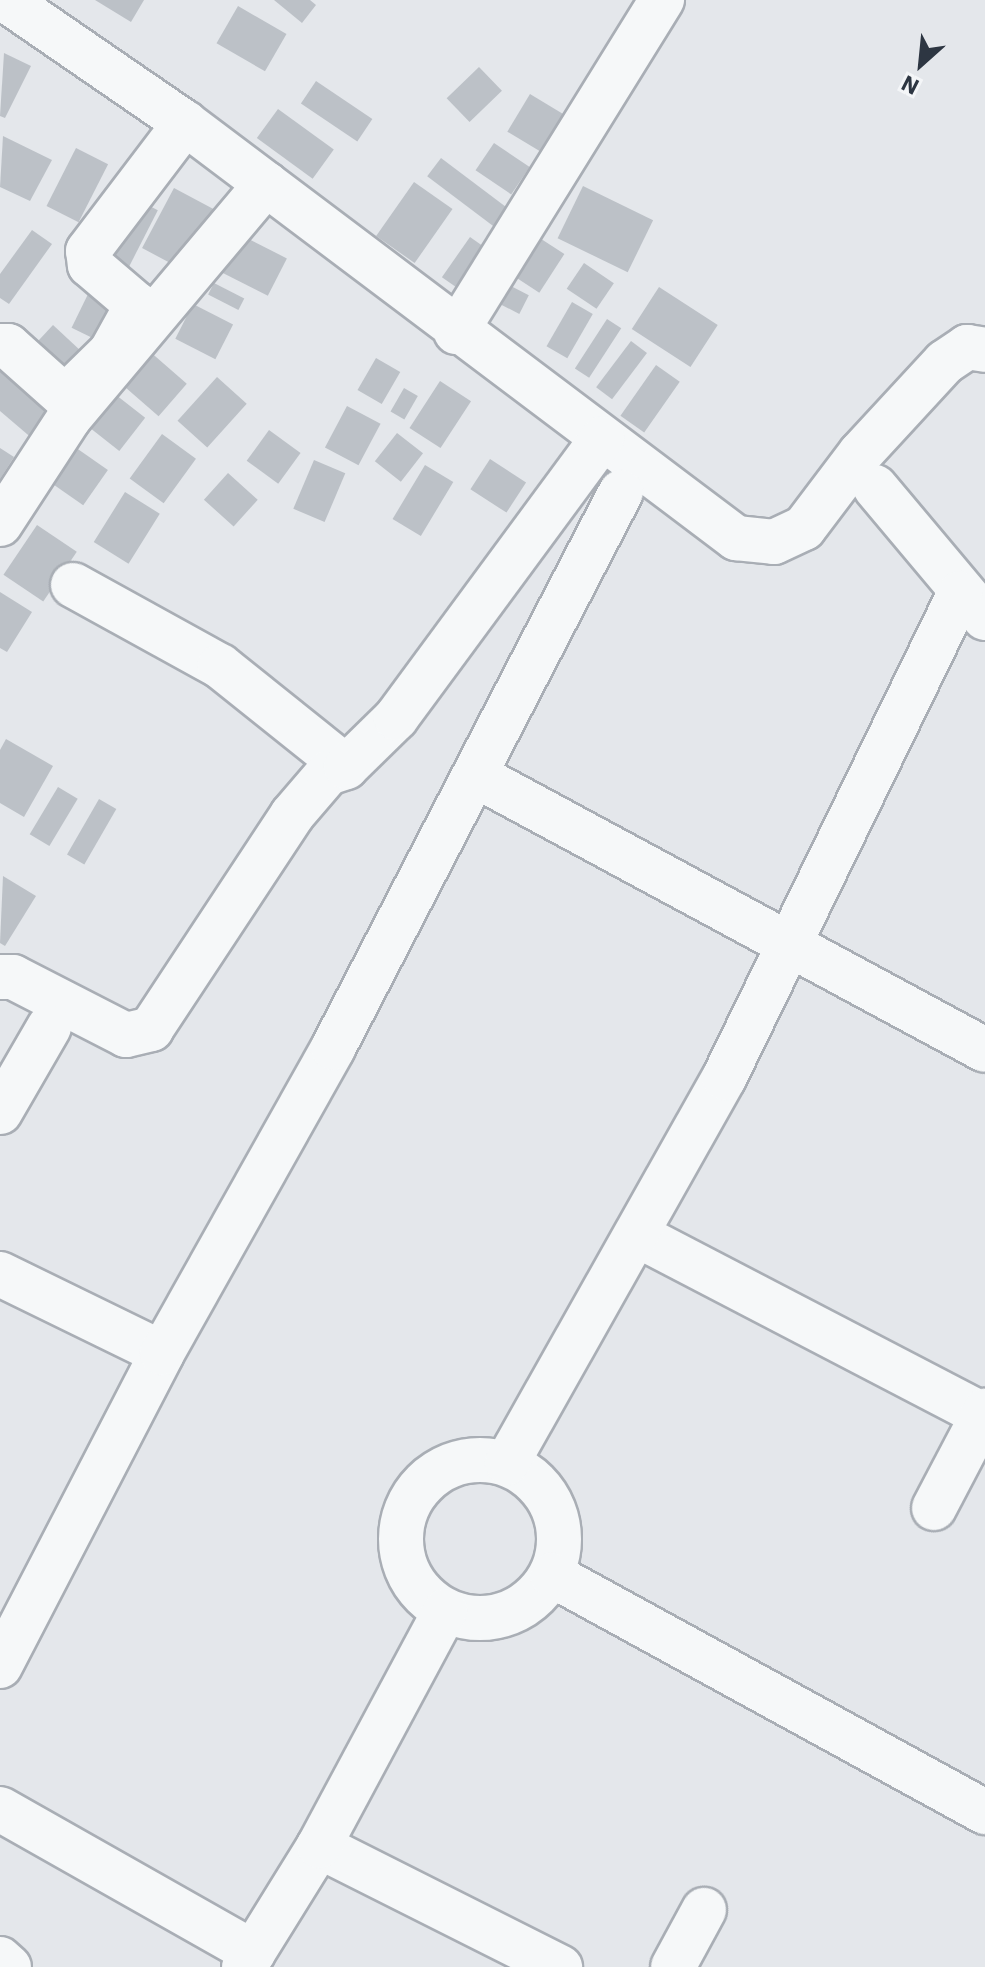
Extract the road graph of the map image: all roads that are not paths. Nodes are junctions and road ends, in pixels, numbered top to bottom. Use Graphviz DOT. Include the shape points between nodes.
graph roads {
  1 [pos="6,0"];
  2 [pos="662,0"];
  3 [pos="185,123"];
  4 [pos="266,184"];
  5 [pos="456,332"];
  6 [pos="0,346"];
  7 [pos="985,350"];
  8 [pos="602,439"];
  9 [pos="875,487"];
  10 [pos="621,492"];
  11 [pos="0,524"];
  12 [pos="73,585"];
  13 [pos="973,606"];
  14 [pos="346,767"];
  15 [pos="475,775"];
  16 [pos="788,941"];
  17 [pos="0,977"];
  18 [pos="49,1027"];
  19 [pos="985,1050"];
  20 [pos="0,1112"];
  21 [pos="639,1236"];
  22 [pos="0,1274"];
  23 [pos="162,1353"];
  24 [pos="984,1413"];
  25 [pos="507,1463"];
  26 [pos="934,1508"];
  27 [pos="552,1575"];
  28 [pos="445,1611"];
  29 [pos="0,1666"];
  30 [pos="0,1809"];
  31 [pos="985,1812"];
  32 [pos="319,1846"];
  33 [pos="704,1910"];
  34 [pos="0,1959"];
  35 [pos="249,1960"];
  36 [pos="9,1967"];
  37 [pos="560,1967"];
  38 [pos="673,1967"];
  1 -- 3 [label="street"];
  2 -- 5 [label="street"];
  3 -- 4 [label="street"];
  3 -- 6 [label="street" via="88,251 90,265 137,305 111,352 65,397 8,346"];
  4 -- 5 [label="street"];
  4 -- 11 [label="street" via="69,418"];
  5 -- 8 [label="street"];
  7 -- 8 [label="street" via="967,347 945,362 860,454 804,528 774,542 736,538"];
  8 -- 14 [label="street" via="428,680"];
  9 -- 13 [label="street"];
  10 -- 15 [label="street"];
  12 -- 14 [label="street" via="220,666"];
  13 -- 16 [label="street"];
  14 -- 17 [label="street" via="328,773 265,850 167,1012 151,1029 126,1035 13,977"];
  15 -- 16 [label="street"];
  15 -- 23 [label="street" via="333,1048"];
  16 -- 19 [label="street"];
  16 -- 21 [label="street"];
  18 -- 20 [label="street"];
  21 -- 24 [label="street"];
  21 -- 25 [label="street"];
  22 -- 23 [label="street"];
  23 -- 29 [label="street"];
  24 -- 26 [label="street"];
  25 -- 27 [label="street" via="536,1482 555,1509 560,1543"];
  25 -- 28 [label="street" via="473,1459 439,1469 414,1493 400,1524 402,1559 417,1590"];
  27 -- 28 [label="street" via="533,1599 506,1615 475,1619"];
  27 -- 31 [label="street"];
  28 -- 32 [label="street"];
  30 -- 35 [label="street"];
  32 -- 35 [label="street"];
  32 -- 37 [label="street"];
  33 -- 38 [label="street"];
  34 -- 36 [label="street"];
}
